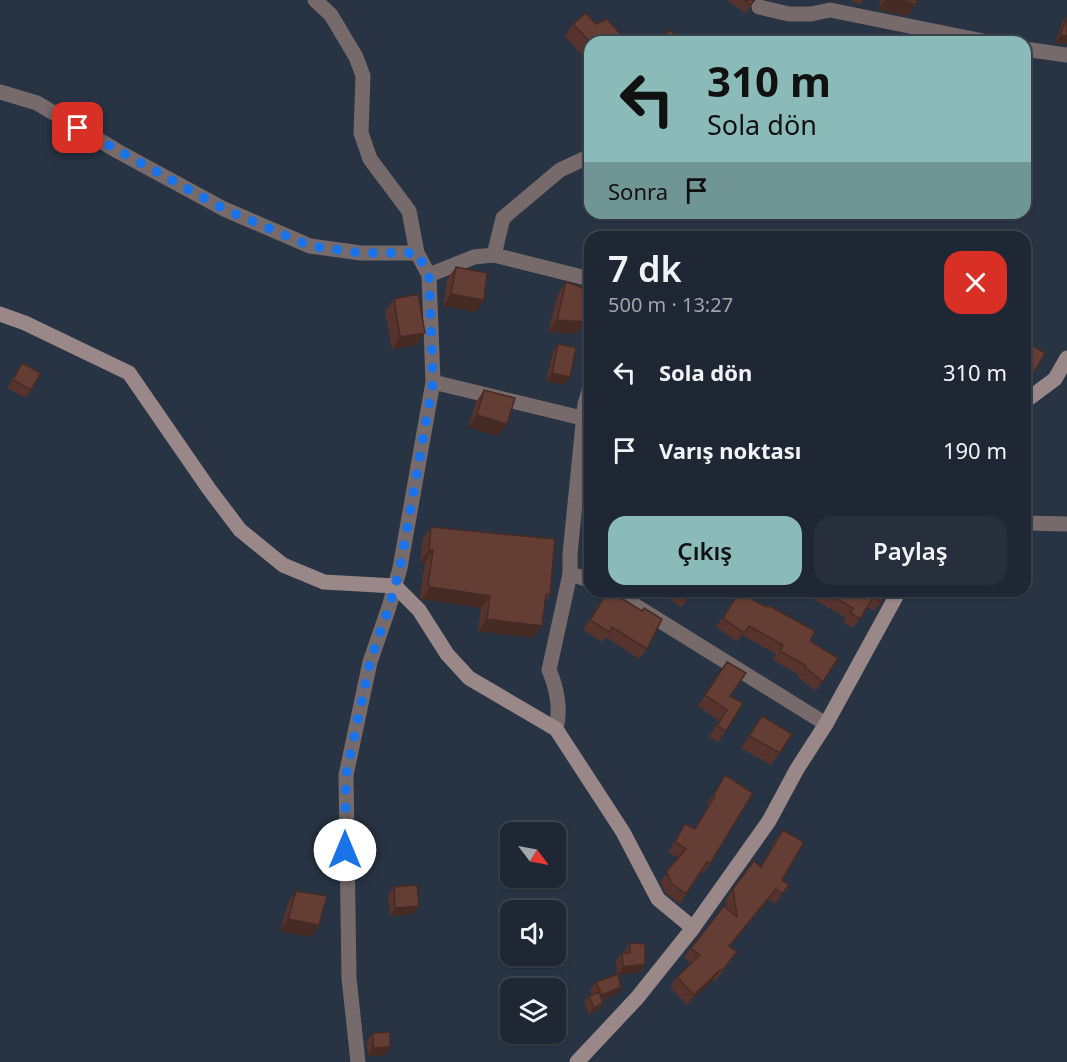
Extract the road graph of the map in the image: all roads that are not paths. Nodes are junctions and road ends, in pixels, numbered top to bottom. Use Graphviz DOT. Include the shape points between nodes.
graph roads {
  1 [pos="315,0"];
  2 [pos="759,7"];
  3 [pos="958,36"];
  4 [pos="1031,50"];
  5 [pos="1067,55"];
  6 [pos="0,92"];
  7 [pos="584,159"];
  8 [pos="417,253"];
  9 [pos="494,255"];
  10 [pos="429,275"];
  11 [pos="584,278"];
  12 [pos="0,314"];
  13 [pos="1067,358"];
  14 [pos="433,382"];
  15 [pos="1031,397"];
  16 [pos="584,418"];
  17 [pos="584,443"];
  18 [pos="1031,523"];
  19 [pos="1067,524"];
  20 [pos="570,574"];
  21 [pos="584,578"];
  22 [pos="395,586"];
  23 [pos="622,597"];
  24 [pos="896,597"];
  25 [pos="826,724"];
  26 [pos="556,729"];
  27 [pos="693,928"];
  28 [pos="358,1062"];
  29 [pos="577,1062"];
  1 -- 8 [label="street" via="331,15 356,57 363,76 361,134 370,159 409,211"];
  2 -- 3 [label="street" via="789,14 830,10"];
  4 -- 5 [label="street"];
  6 -- 8 [label="street" via="37,103 224,209 310,246 361,253"];
  7 -- 9 [label="street" via="560,170 503,218"];
  8 -- 10 [label="street"];
  9 -- 10 [label="street" via="474,257"];
  9 -- 11 [label="street"];
  10 -- 14 [label="street"];
  12 -- 22 [label="street" via="129,373 240,530 283,565 324,582"];
  13 -- 15 [label="street" via="1055,379"];
  14 -- 16 [label="street"];
  14 -- 22 [label="street"];
  17 -- 20 [label="street"];
  18 -- 19 [label="street"];
  20 -- 21 [label="street"];
  20 -- 26 [label="street" via="549,670 555,684 559,719"];
  22 -- 26 [label="street" via="419,610 447,654 469,678"];
  22 -- 28 [label="street" via="370,662 346,775 348,968"];
  23 -- 25 [label="street"];
  24 -- 25 [label="street"];
  25 -- 27 [label="street" via="796,769 769,821"];
  26 -- 27 [label="street" via="623,832 658,899"];
  27 -- 29 [label="street" via="637,998"];
}
